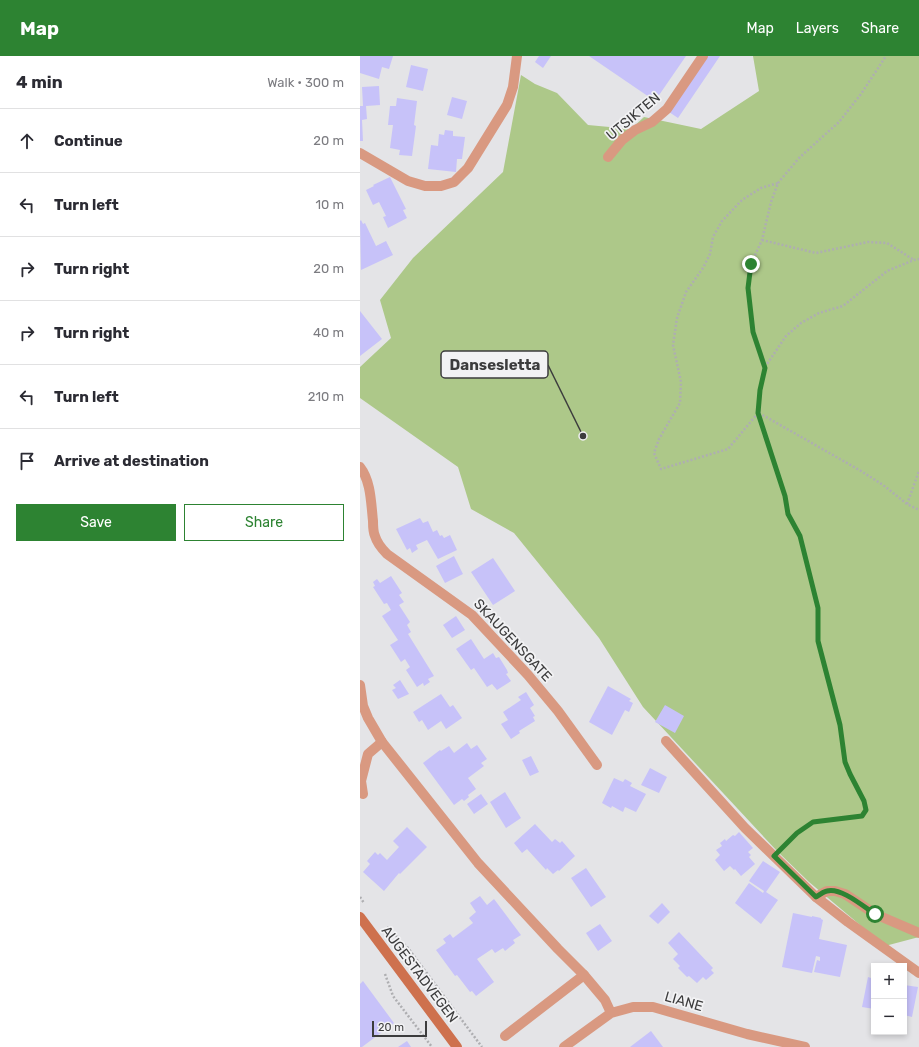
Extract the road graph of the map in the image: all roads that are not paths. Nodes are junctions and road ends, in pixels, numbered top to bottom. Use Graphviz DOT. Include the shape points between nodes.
graph roads {
  1 [pos="517,56"];
  2 [pos="703,56"];
  3 [pos="360,153"];
  4 [pos="608,157"];
  5 [pos="360,467"];
  6 [pos="360,685"];
  7 [pos="666,741"];
  8 [pos="382,742"];
  9 [pos="597,765"];
  10 [pos="363,794"];
  11 [pos="816,897"];
  12 [pos="360,917"];
  13 [pos="919,933"];
  14 [pos="919,973"];
  15 [pos="584,974"];
  16 [pos="611,1013"];
  17 [pos="505,1036"];
  18 [pos="769,1043"];
  19 [pos="457,1047"];
  20 [pos="564,1047"];
  21 [pos="804,1047"];
  1 -- 3 [label="street" via="513,87 507,105 468,168 454,182 441,186 425,186 408,181"];
  2 -- 4 [label="street, UTSIKTEN" via="667,109 652,122 622,140"];
  5 -- 9 [label="street, SKAUGENSGATE" via="367,482 374,536 387,554 472,615 528,675"];
  6 -- 8 [label="street" via="363,706"];
  7 -- 11 [label="street" via="710,791"];
  8 -- 10 [label="street" via="368,754 362,780"];
  8 -- 15 [label="street" via="478,864"];
  11 -- 13 [label="street" via="827,891 845,894 875,914"];
  11 -- 14 [label="street"];
  12 -- 19 [label="main road, AUGESTADVEGEN"];
  15 -- 16 [label="street" via="605,1000"];
  15 -- 17 [label="street"];
  16 -- 18 [label="street, LIANE" via="633,1007 653,1007"];
  16 -- 20 [label="street, LIANE"];
  18 -- 21 [label="street, LIANE"];
}
